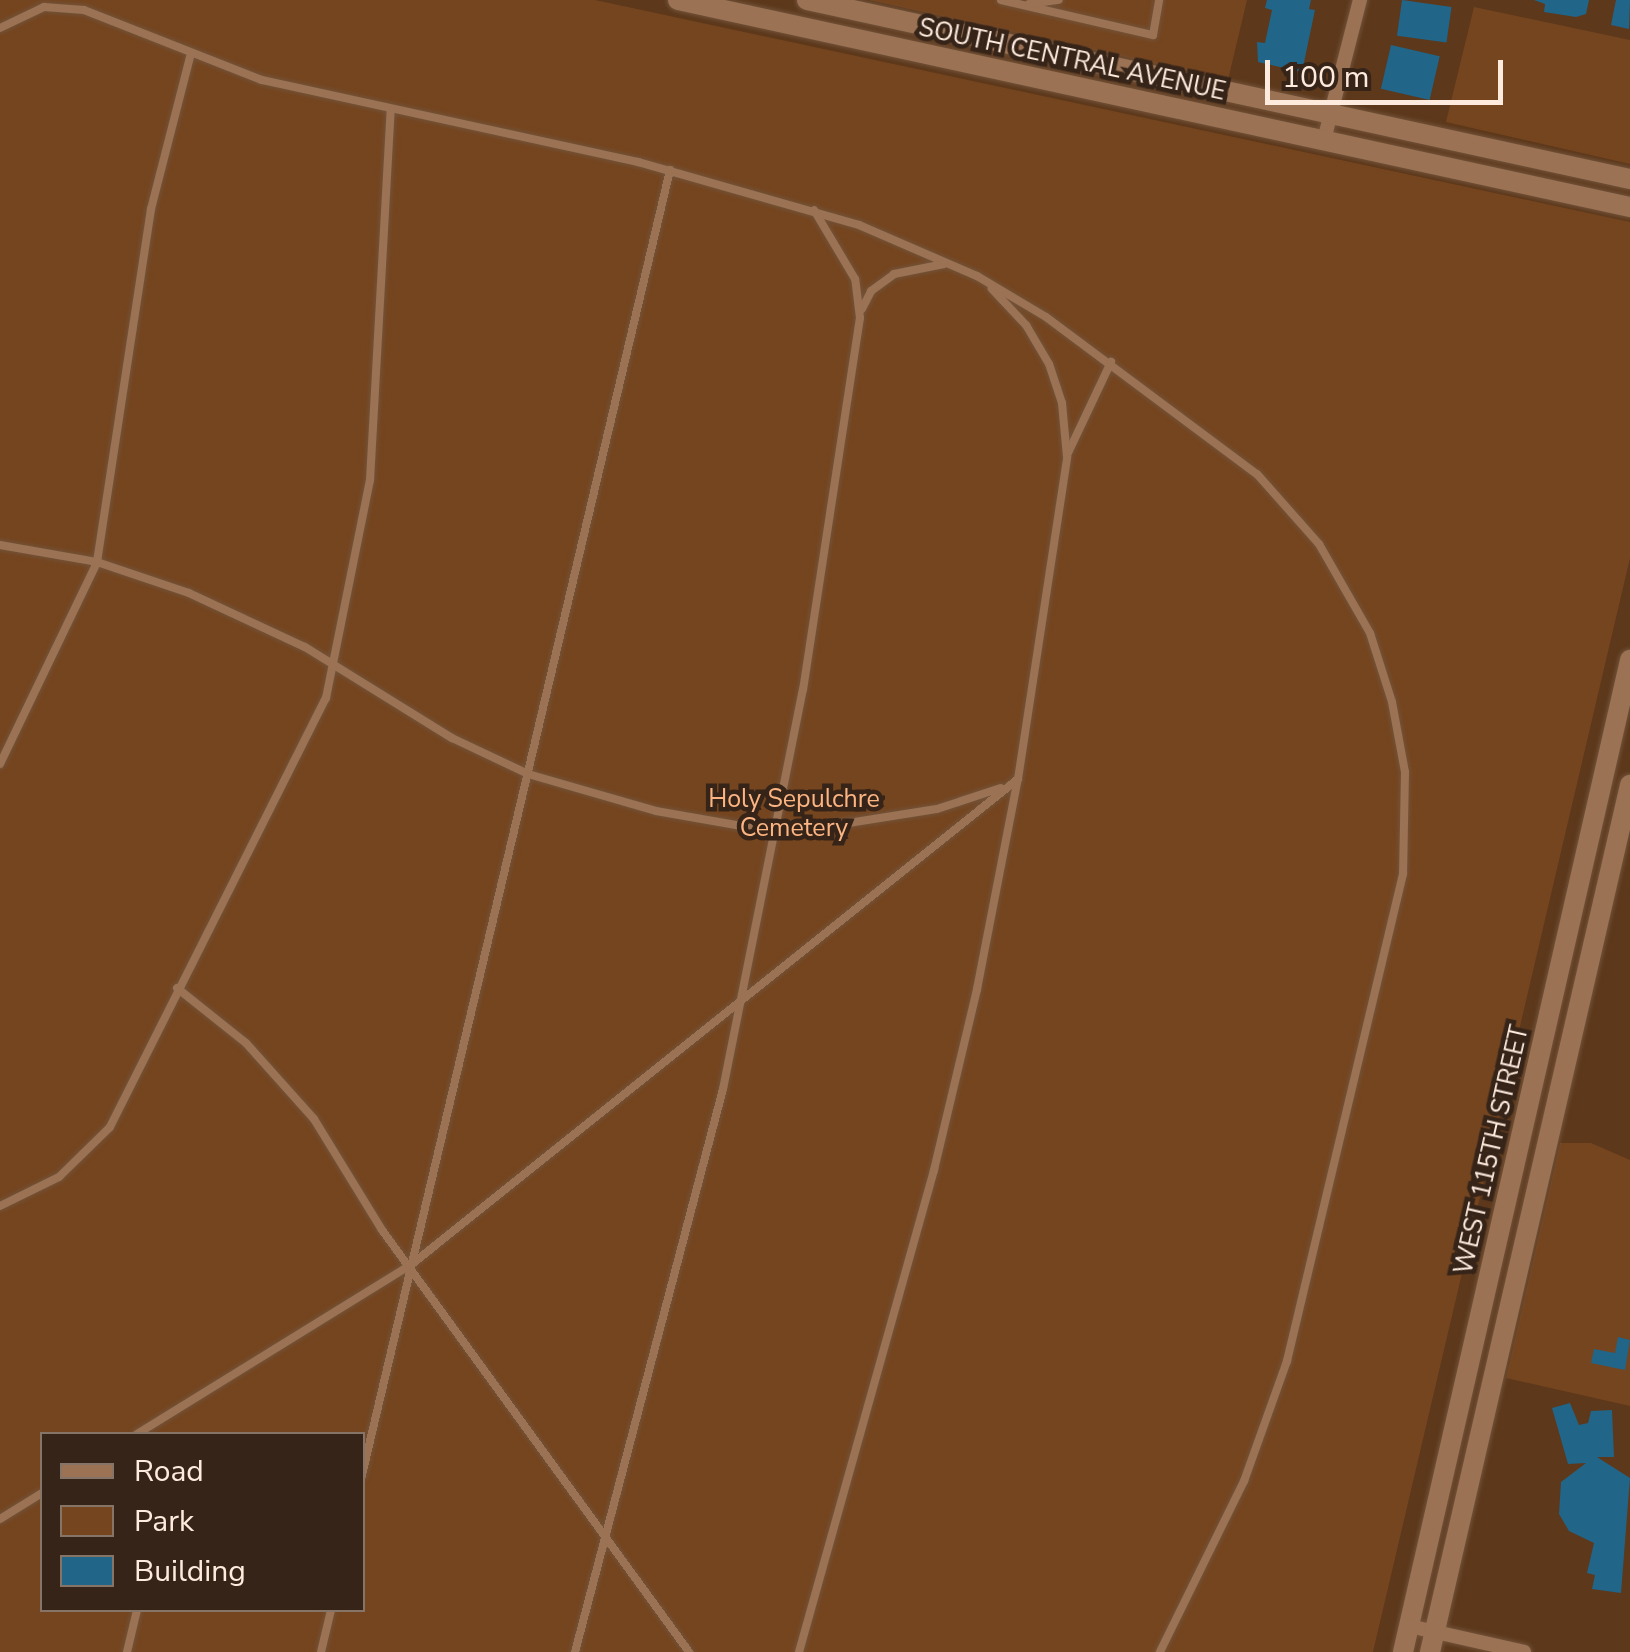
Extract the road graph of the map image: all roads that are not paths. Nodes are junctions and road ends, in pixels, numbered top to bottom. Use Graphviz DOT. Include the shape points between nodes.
graph roads {
  1 [pos="678,0"];
  2 [pos="807,0"];
  3 [pos="1001,0"];
  4 [pos="1059,0"];
  5 [pos="1159,0"];
  6 [pos="1360,0"];
  7 [pos="1022,3"];
  8 [pos="0,28"];
  9 [pos="190,57"];
  10 [pos="391,110"];
  11 [pos="1331,114"];
  12 [pos="1324,140"];
  13 [pos="670,170"];
  14 [pos="1630,179"];
  15 [pos="1630,207"];
  16 [pos="814,210"];
  17 [pos="953,265"];
  18 [pos="977,276"];
  19 [pos="860,318"];
  20 [pos="1111,362"];
  21 [pos="1066,458"];
  22 [pos="0,545"];
  23 [pos="98,562"];
  24 [pos="1630,660"];
  25 [pos="336,664"];
  26 [pos="0,764"];
  27 [pos="528,774"];
  28 [pos="1018,779"];
  29 [pos="1630,785"];
  30 [pos="777,827"];
  31 [pos="178,988"];
  32 [pos="743,1001"];
  33 [pos="0,1206"];
  34 [pos="412,1264"];
  35 [pos="140,1432"];
  36 [pos="365,1462"];
  37 [pos="40,1494"];
  38 [pos="0,1519"];
  39 [pos="608,1538"];
  40 [pos="137,1612"];
  41 [pos="331,1612"];
  42 [pos="1409,1626"];
  43 [pos="1432,1642"];
  44 [pos="1517,1651"];
  45 [pos="127,1652"];
  46 [pos="321,1652"];
  47 [pos="574,1652"];
  48 [pos="689,1652"];
  49 [pos="800,1652"];
  50 [pos="1160,1652"];
  51 [pos="1403,1652"];
  1 -- 12 [label="street, SOUTH CENTRAL AVENUE"];
  2 -- 11 [label="street, SOUTH CENTRAL AVENUE"];
  3 -- 7 [label="lane"];
  4 -- 7 [label="lane"];
  5 -- 7 [label="lane" via="1153,34"];
  6 -- 11 [label="street"];
  8 -- 9 [label="lane" via="44,7 71,7"];
  9 -- 10 [label="lane"];
  9 -- 23 [label="lane" via="154,192"];
  10 -- 13 [label="lane"];
  10 -- 25 [label="lane" via="376,427"];
  11 -- 12 [label="street"];
  11 -- 14 [label="street, SOUTH CENTRAL AVENUE"];
  12 -- 15 [label="street, SOUTH CENTRAL AVENUE"];
  13 -- 16 [label="lane"];
  13 -- 27 [label="lane"];
  16 -- 17 [label="lane"];
  16 -- 19 [label="lane" via="855,279"];
  17 -- 18 [label="lane"];
  17 -- 19 [label="lane" via="894,274 871,291"];
  18 -- 20 [label="lane"];
  18 -- 21 [label="lane" via="1008,303 1049,364 1062,403"];
  19 -- 30 [label="lane"];
  20 -- 21 [label="lane"];
  20 -- 50 [label="lane" via="1257,474 1319,544 1370,633 1405,772 1406,841 1397,908 1286,1362 1244,1480"];
  21 -- 28 [label="lane"];
  22 -- 23 [label="lane"];
  23 -- 25 [label="lane" via="189,593"];
  23 -- 26 [label="lane"];
  24 -- 42 [label="street, WEST 115TH STREET"];
  25 -- 27 [label="lane" via="452,738"];
  25 -- 31 [label="lane" via="296,767"];
  27 -- 30 [label="lane" via="656,811"];
  27 -- 34 [label="lane"];
  28 -- 30 [label="lane" via="937,810 850,826"];
  28 -- 32 [label="lane"];
  28 -- 49 [label="lane" via="934,1170"];
  29 -- 43 [label="street, WEST 115TH STREET"];
  30 -- 32 [label="lane"];
  31 -- 33 [label="lane" via="110,1128 59,1177"];
  31 -- 34 [label="lane" via="246,1043 296,1098 358,1184 382,1230"];
  32 -- 34 [label="lane"];
  32 -- 39 [label="lane"];
  34 -- 35 [label="lane"];
  34 -- 36 [label="lane"];
  34 -- 39 [label="lane"];
  37 -- 38 [label="lane"];
  39 -- 47 [label="lane"];
  39 -- 48 [label="lane"];
  40 -- 45 [label="lane"];
  41 -- 46 [label="lane"];
  42 -- 43 [label="street"];
  42 -- 51 [label="street, WEST 115TH STREET"];
  43 -- 44 [label="street"];
}
